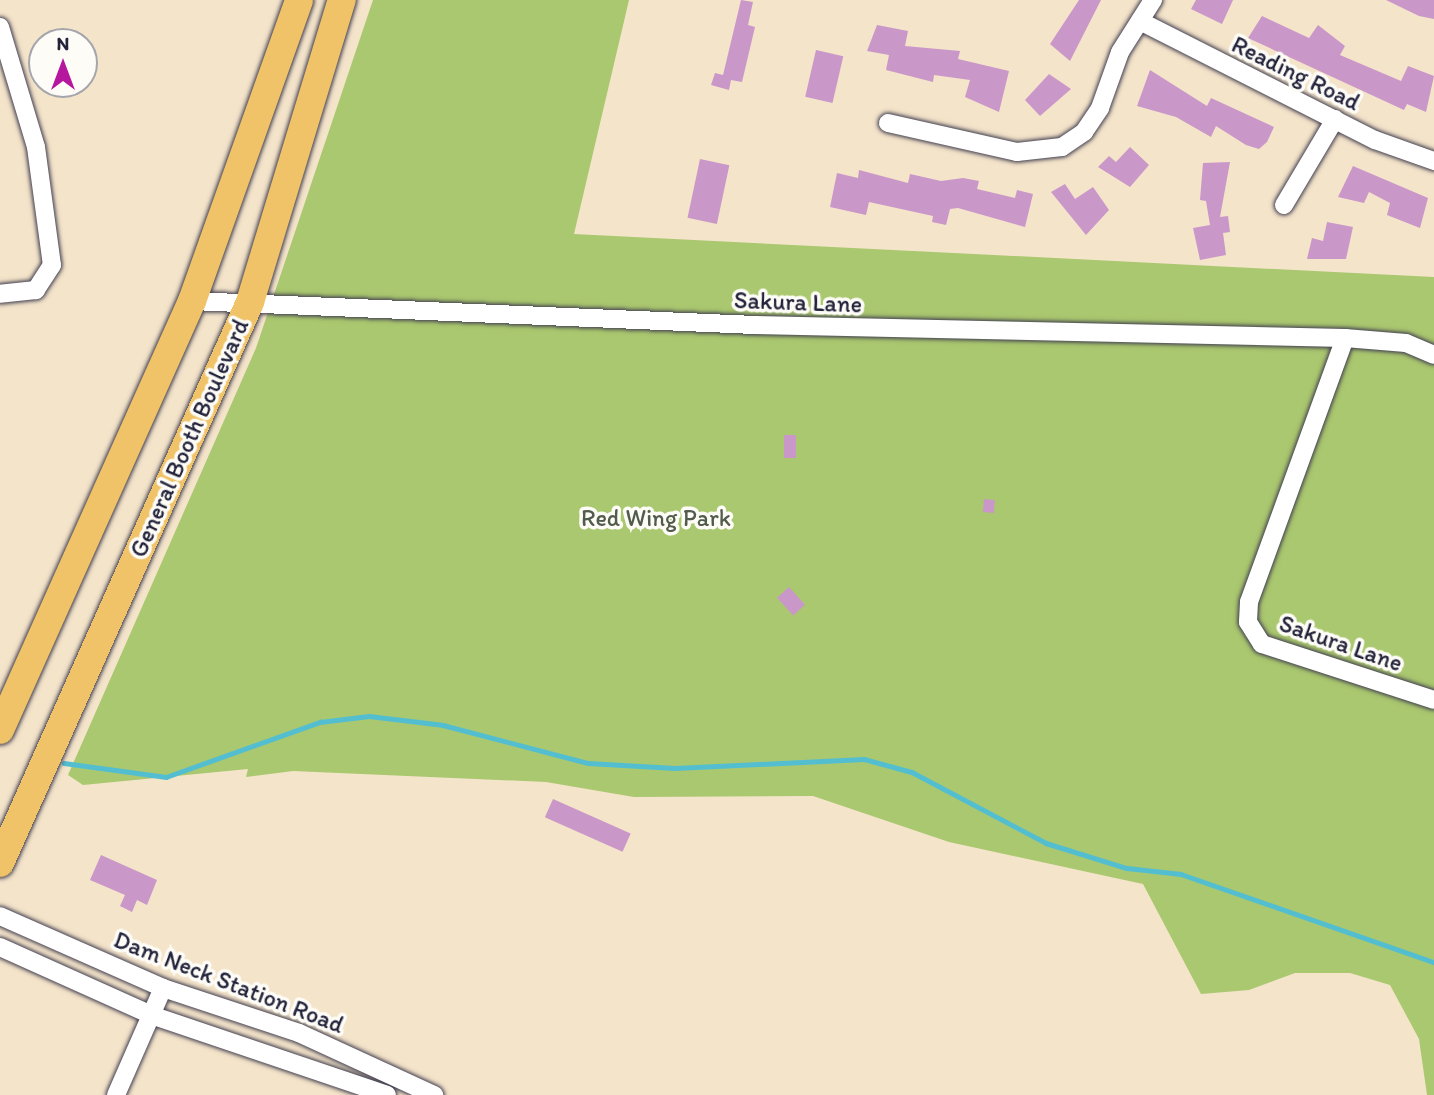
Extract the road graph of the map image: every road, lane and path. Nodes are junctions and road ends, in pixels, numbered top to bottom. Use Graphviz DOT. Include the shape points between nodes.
graph roads {
  1 [pos="299,0"];
  2 [pos="342,0"];
  3 [pos="1153,0"];
  4 [pos="1140,21"];
  5 [pos="0,27"];
  6 [pos="1335,119"];
  7 [pos="888,123"];
  8 [pos="1434,161"];
  9 [pos="1284,205"];
  10 [pos="0,295"];
  11 [pos="192,301"];
  12 [pos="250,302"];
  13 [pos="1345,338"];
  14 [pos="1434,355"];
  15 [pos="1434,700"];
  16 [pos="0,730"];
  17 [pos="0,863"];
  18 [pos="0,916"];
  19 [pos="0,947"];
  20 [pos="163,988"];
  21 [pos="151,1016"];
  22 [pos="116,1095"];
  23 [pos="387,1095"];
  24 [pos="434,1095"];
  1 -- 11 [label="highway, General Booth Boulevard"];
  2 -- 12 [label="highway, General Booth Boulevard"];
  3 -- 4 [label="street"];
  4 -- 6 [label="street, Reading Road"];
  4 -- 7 [label="street" via="1119,52 1100,108 1084,132 1062,147 1017,152"];
  5 -- 10 [label="street" via="36,147 52,265 36,290"];
  6 -- 8 [label="street, Reading Road"];
  6 -- 9 [label="street"];
  11 -- 12 [label="street, Sakura Lane"];
  11 -- 16 [label="highway, General Booth Boulevard"];
  12 -- 13 [label="street, Sakura Lane" via="755,326"];
  12 -- 17 [label="highway, General Booth Boulevard"];
  13 -- 14 [label="street, Sakura Lane" via="1406,343"];
  13 -- 15 [label="street, Sakura Lane" via="1249,602 1248,622 1262,644"];
  18 -- 20 [label="street, Dam Neck Station Road"];
  19 -- 21 [label="street, Dam Neck Station Road"];
  20 -- 21 [label="street"];
  20 -- 24 [label="street, Dam Neck Station Road" via="299,1033"];
  21 -- 22 [label="street"];
  21 -- 23 [label="street, Dam Neck Station Road"];
}
